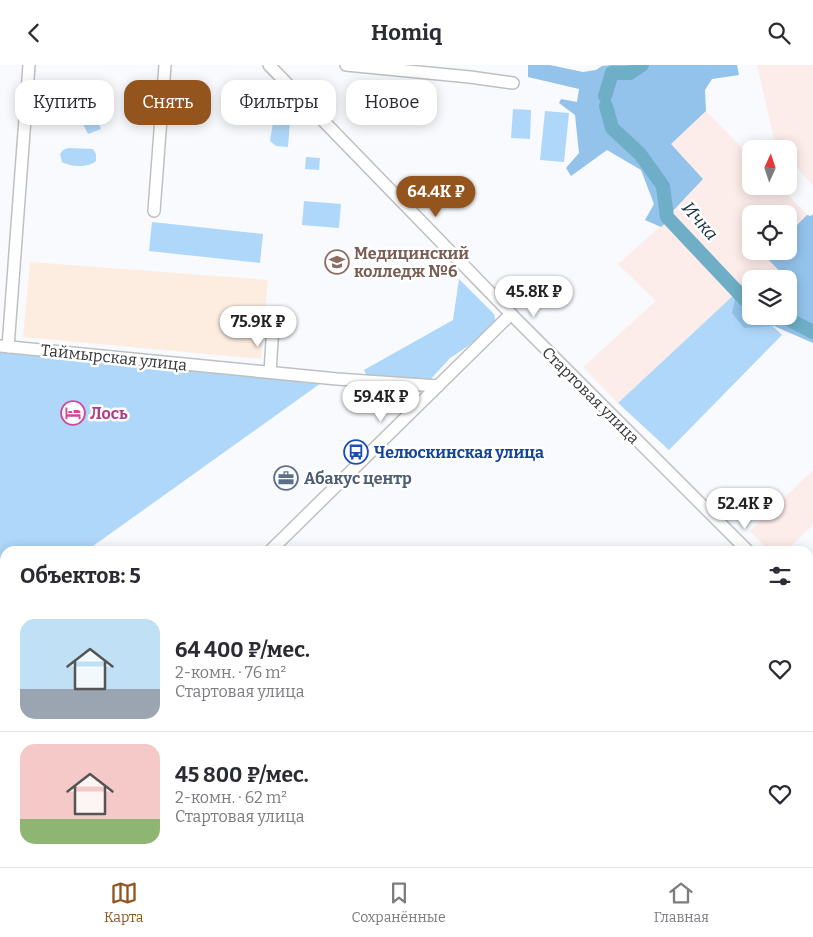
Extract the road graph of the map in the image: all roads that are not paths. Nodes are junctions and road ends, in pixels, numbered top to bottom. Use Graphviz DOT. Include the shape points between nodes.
graph roads {
  1 [pos="29,65"];
  2 [pos="165,65"];
  3 [pos="269,65"];
  4 [pos="346,65"];
  5 [pos="514,83"];
  6 [pos="154,211"];
  7 [pos="511,314"];
  8 [pos="273,326"];
  9 [pos="4,346"];
  10 [pos="270,372"];
  11 [pos="438,386"];
  12 [pos="275,546"];
  13 [pos="743,546"];
  1 -- 9 [label="street"];
  2 -- 6 [label="street"];
  3 -- 7 [label="street, Стартовая улица"];
  4 -- 5 [label="street"];
  7 -- 11 [label="street"];
  7 -- 13 [label="street, Стартовая улица"];
  8 -- 10 [label="street"];
  9 -- 10 [label="street, Таймырская улица"];
  10 -- 11 [label="street, Таймырская улица"];
  11 -- 12 [label="street"];
}
